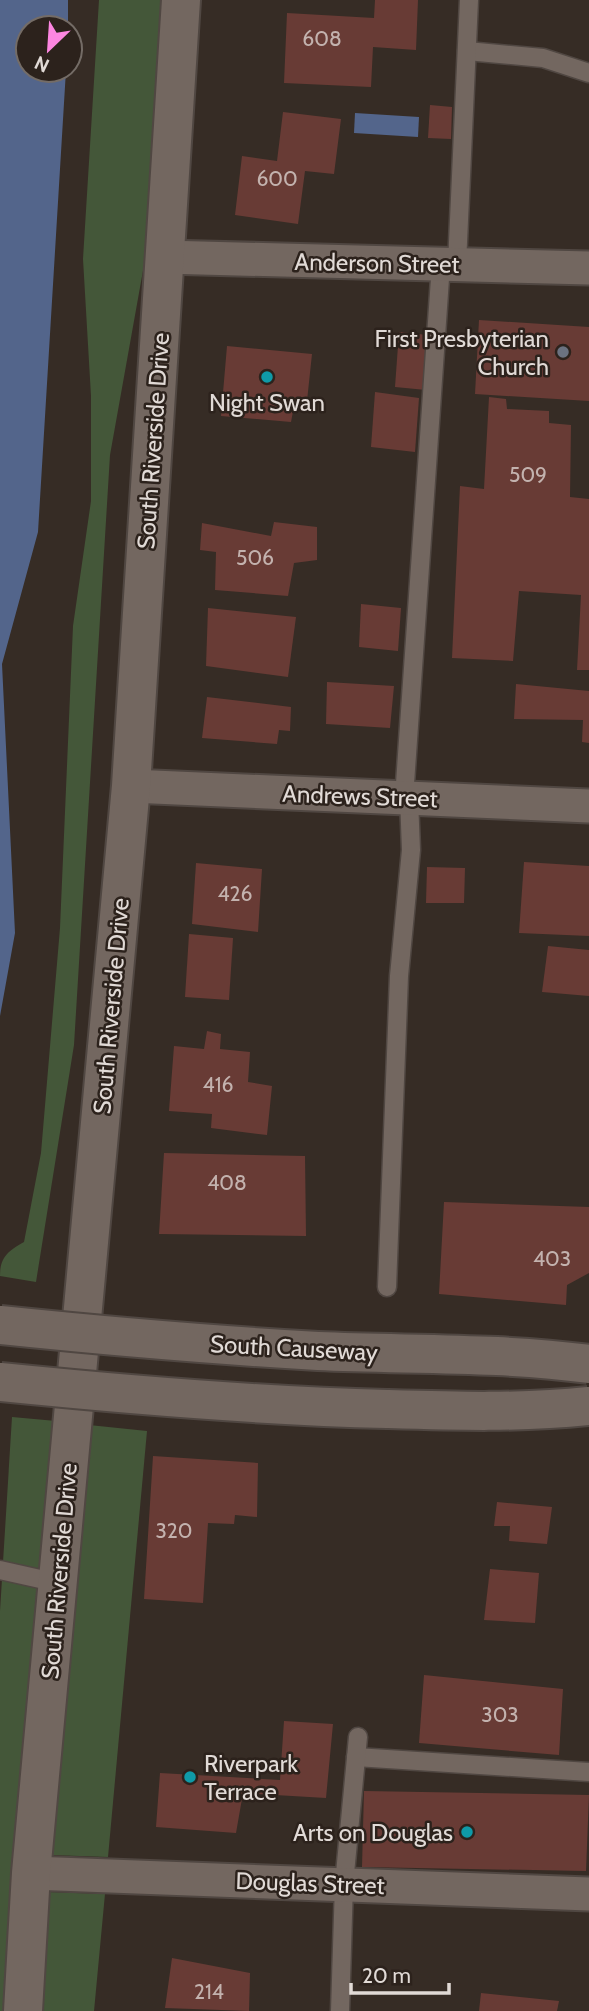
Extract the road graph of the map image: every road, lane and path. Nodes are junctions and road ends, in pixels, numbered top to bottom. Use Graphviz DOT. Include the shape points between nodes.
graph roads {
  1 [pos="181,0"];
  2 [pos="469,0"];
  3 [pos="467,51"];
  4 [pos="589,73"];
  5 [pos="164,257"];
  6 [pos="449,264"];
  7 [pos="589,268"];
  8 [pos="131,786"];
  9 [pos="407,798"];
  10 [pos="589,806"];
  11 [pos="387,1287"];
  12 [pos="0,1325"];
  13 [pos="589,1364"];
  14 [pos="0,1382"];
  15 [pos="589,1406"];
  16 [pos="0,1570"];
  17 [pos="58,1583"];
  18 [pos="358,1737"];
  19 [pos="356,1757"];
  20 [pos="589,1772"];
  21 [pos="31,1873"];
  22 [pos="344,1884"];
  23 [pos="589,1894"];
  24 [pos="23,2011"];
  25 [pos="340,2011"];
  1 -- 5 [label="street, South Riverside Drive"];
  2 -- 3 [label="lane"];
  3 -- 4 [label="lane" via="543,58"];
  3 -- 6 [label="lane"];
  5 -- 6 [label="street, Anderson Street"];
  5 -- 8 [label="street, South Riverside Drive"];
  6 -- 7 [label="street, Anderson Street"];
  6 -- 9 [label="lane"];
  8 -- 9 [label="street, Andrews Street"];
  8 -- 17 [label="street, South Riverside Drive"];
  9 -- 10 [label="street, Andrews Street"];
  9 -- 11 [label="lane" via="411,850 399,976"];
  12 -- 13 [label="street, South Causeway, bridge" via="130,1339 321,1351 523,1355"];
  14 -- 15 [label="street, bridge" via="320,1407 523,1413"];
  16 -- 17 [label="lane"];
  17 -- 21 [label="street, South Riverside Drive"];
  18 -- 19 [label="lane"];
  19 -- 20 [label="lane"];
  19 -- 22 [label="lane"];
  21 -- 22 [label="street, Douglas Street"];
  21 -- 24 [label="street, South Riverside Drive"];
  22 -- 23 [label="street, Douglas Street"];
  22 -- 25 [label="lane"];
}
